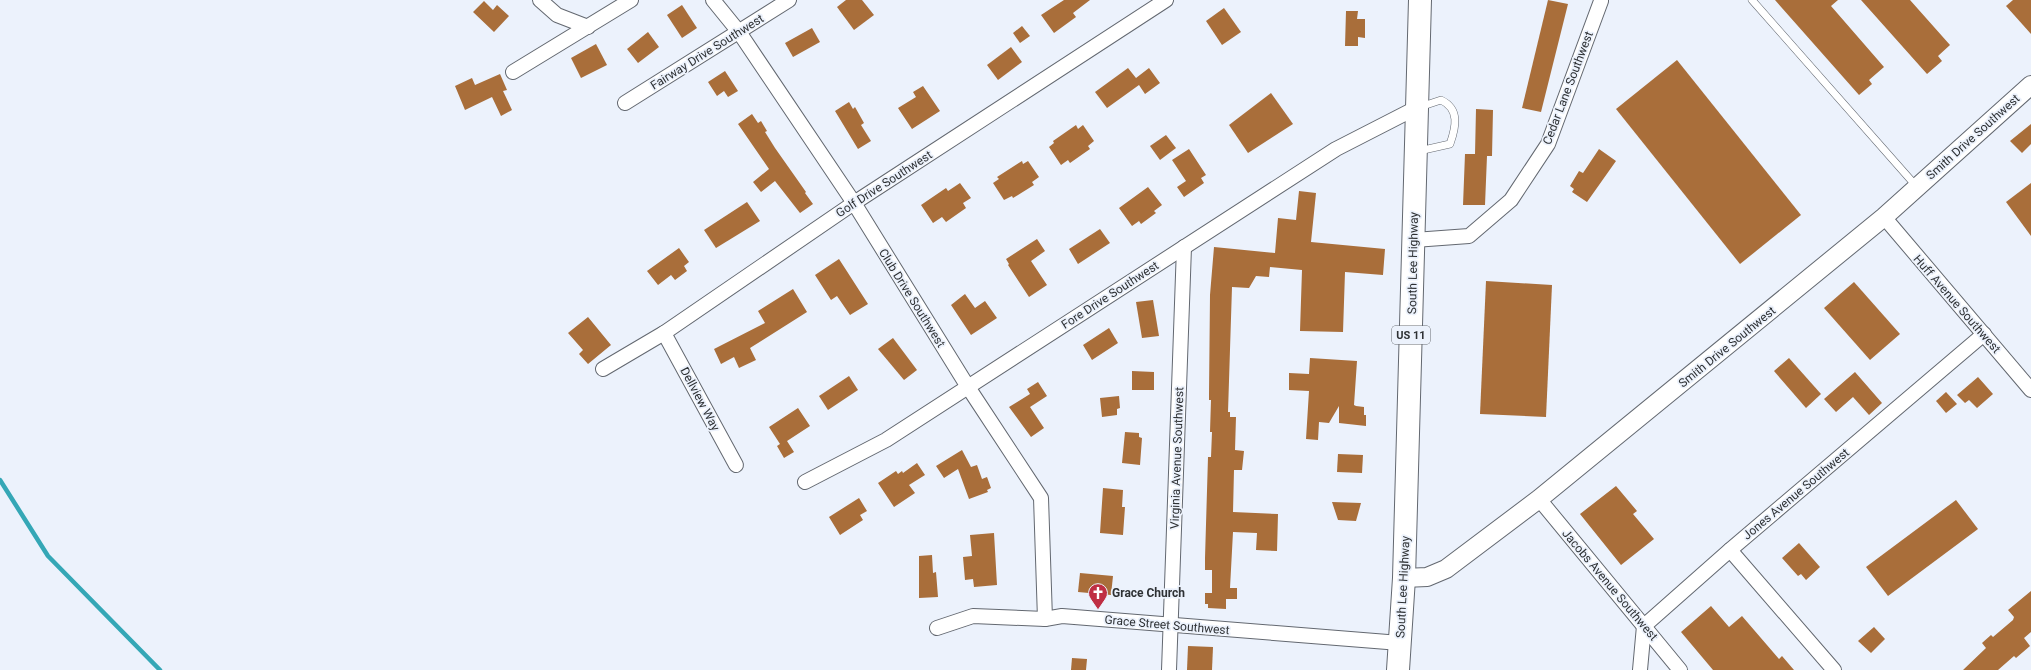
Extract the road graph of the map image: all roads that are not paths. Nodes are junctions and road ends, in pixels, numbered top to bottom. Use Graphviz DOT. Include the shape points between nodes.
graph roads {
  1 [pos="540,0"];
  2 [pos="631,0"];
  3 [pos="713,0"];
  4 [pos="789,0"];
  5 [pos="1166,0"];
  6 [pos="1420,0"];
  7 [pos="1603,0"];
  8 [pos="1752,0"];
  9 [pos="588,27"];
  10 [pos="739,32"];
  11 [pos="513,72"];
  12 [pos="2031,85"];
  13 [pos="625,103"];
  14 [pos="1416,108"];
  15 [pos="1416,152"];
  16 [pos="1917,188"];
  17 [pos="854,204"];
  18 [pos="1884,217"];
  19 [pos="1414,240"];
  20 [pos="1184,247"];
  21 [pos="664,333"];
  22 [pos="1984,334"];
  23 [pos="603,369"];
  24 [pos="968,387"];
  25 [pos="2031,390"];
  26 [pos="736,465"];
  27 [pos="805,482"];
  28 [pos="1539,499"];
  29 [pos="1730,550"];
  30 [pos="1404,578"];
  31 [pos="1045,619"];
  32 [pos="1171,625"];
  33 [pos="1644,626"];
  34 [pos="937,628"];
  35 [pos="1400,643"];
  36 [pos="1169,670"];
  37 [pos="1398,670"];
  38 [pos="1640,670"];
  39 [pos="1680,670"];
  40 [pos="1834,670"];
  1 -- 9 [label="street" via="557,14"];
  2 -- 9 [label="street"];
  3 -- 10 [label="street, Club Drive Southwest"];
  4 -- 10 [label="street, Fairway Drive Southwest"];
  5 -- 17 [label="street, Golf Drive Southwest"];
  6 -- 14 [label="main road, South Lee Highway / US 11"];
  7 -- 19 [label="street, Cedar Lane Southwest" via="1548,144 1511,200 1469,236"];
  8 -- 16 [label="lane"];
  9 -- 11 [label="street"];
  10 -- 13 [label="street, Fairway Drive Southwest"];
  10 -- 17 [label="street, Club Drive Southwest"];
  12 -- 16 [label="street, Smith Drive Southwest"];
  14 -- 15 [label="main road, South Lee Highway / US 11"];
  14 -- 15 [label="lane" via="1441,100 1449,104 1455,117 1455,128 1450,144"];
  14 -- 20 [label="street, Fore Drive Southwest" via="1336,149"];
  15 -- 19 [label="main road, South Lee Highway / US 11"];
  16 -- 18 [label="street, Smith Drive Southwest"];
  17 -- 21 [label="street, Golf Drive Southwest"];
  17 -- 24 [label="street, Club Drive Southwest"];
  18 -- 22 [label="street, Huff Avenue Southwest"];
  18 -- 28 [label="street, Smith Drive Southwest"];
  19 -- 30 [label="main road, South Lee Highway / US 11"];
  20 -- 24 [label="street, Fore Drive Southwest"];
  20 -- 32 [label="street, Virginia Avenue Southwest"];
  21 -- 23 [label="street, Golf Drive Southwest"];
  21 -- 26 [label="street, Dellview Way"];
  22 -- 25 [label="street, Huff Avenue Southwest"];
  22 -- 29 [label="street, Jones Avenue Southwest"];
  24 -- 27 [label="street, Fore Drive Southwest" via="886,440"];
  24 -- 31 [label="street, Club Drive Southwest" via="1041,498"];
  28 -- 30 [label="street, Smith Drive Southwest" via="1446,569 1427,577"];
  28 -- 33 [label="street, Jacobs Avenue Southwest"];
  29 -- 33 [label="street, Jones Avenue Southwest"];
  29 -- 40 [label="street"];
  30 -- 35 [label="main road, South Lee Highway / US 11"];
  31 -- 32 [label="street, Grace Street Southwest" via="1062,616"];
  31 -- 34 [label="street, Grace Street Southwest" via="973,616"];
  32 -- 35 [label="street, Grace Street Southwest"];
  32 -- 36 [label="street, Virginia Avenue Southwest"];
  33 -- 38 [label="street"];
  33 -- 39 [label="street, Jacobs Avenue Southwest"];
  35 -- 37 [label="main road, South Lee Highway / US 11"];
}
